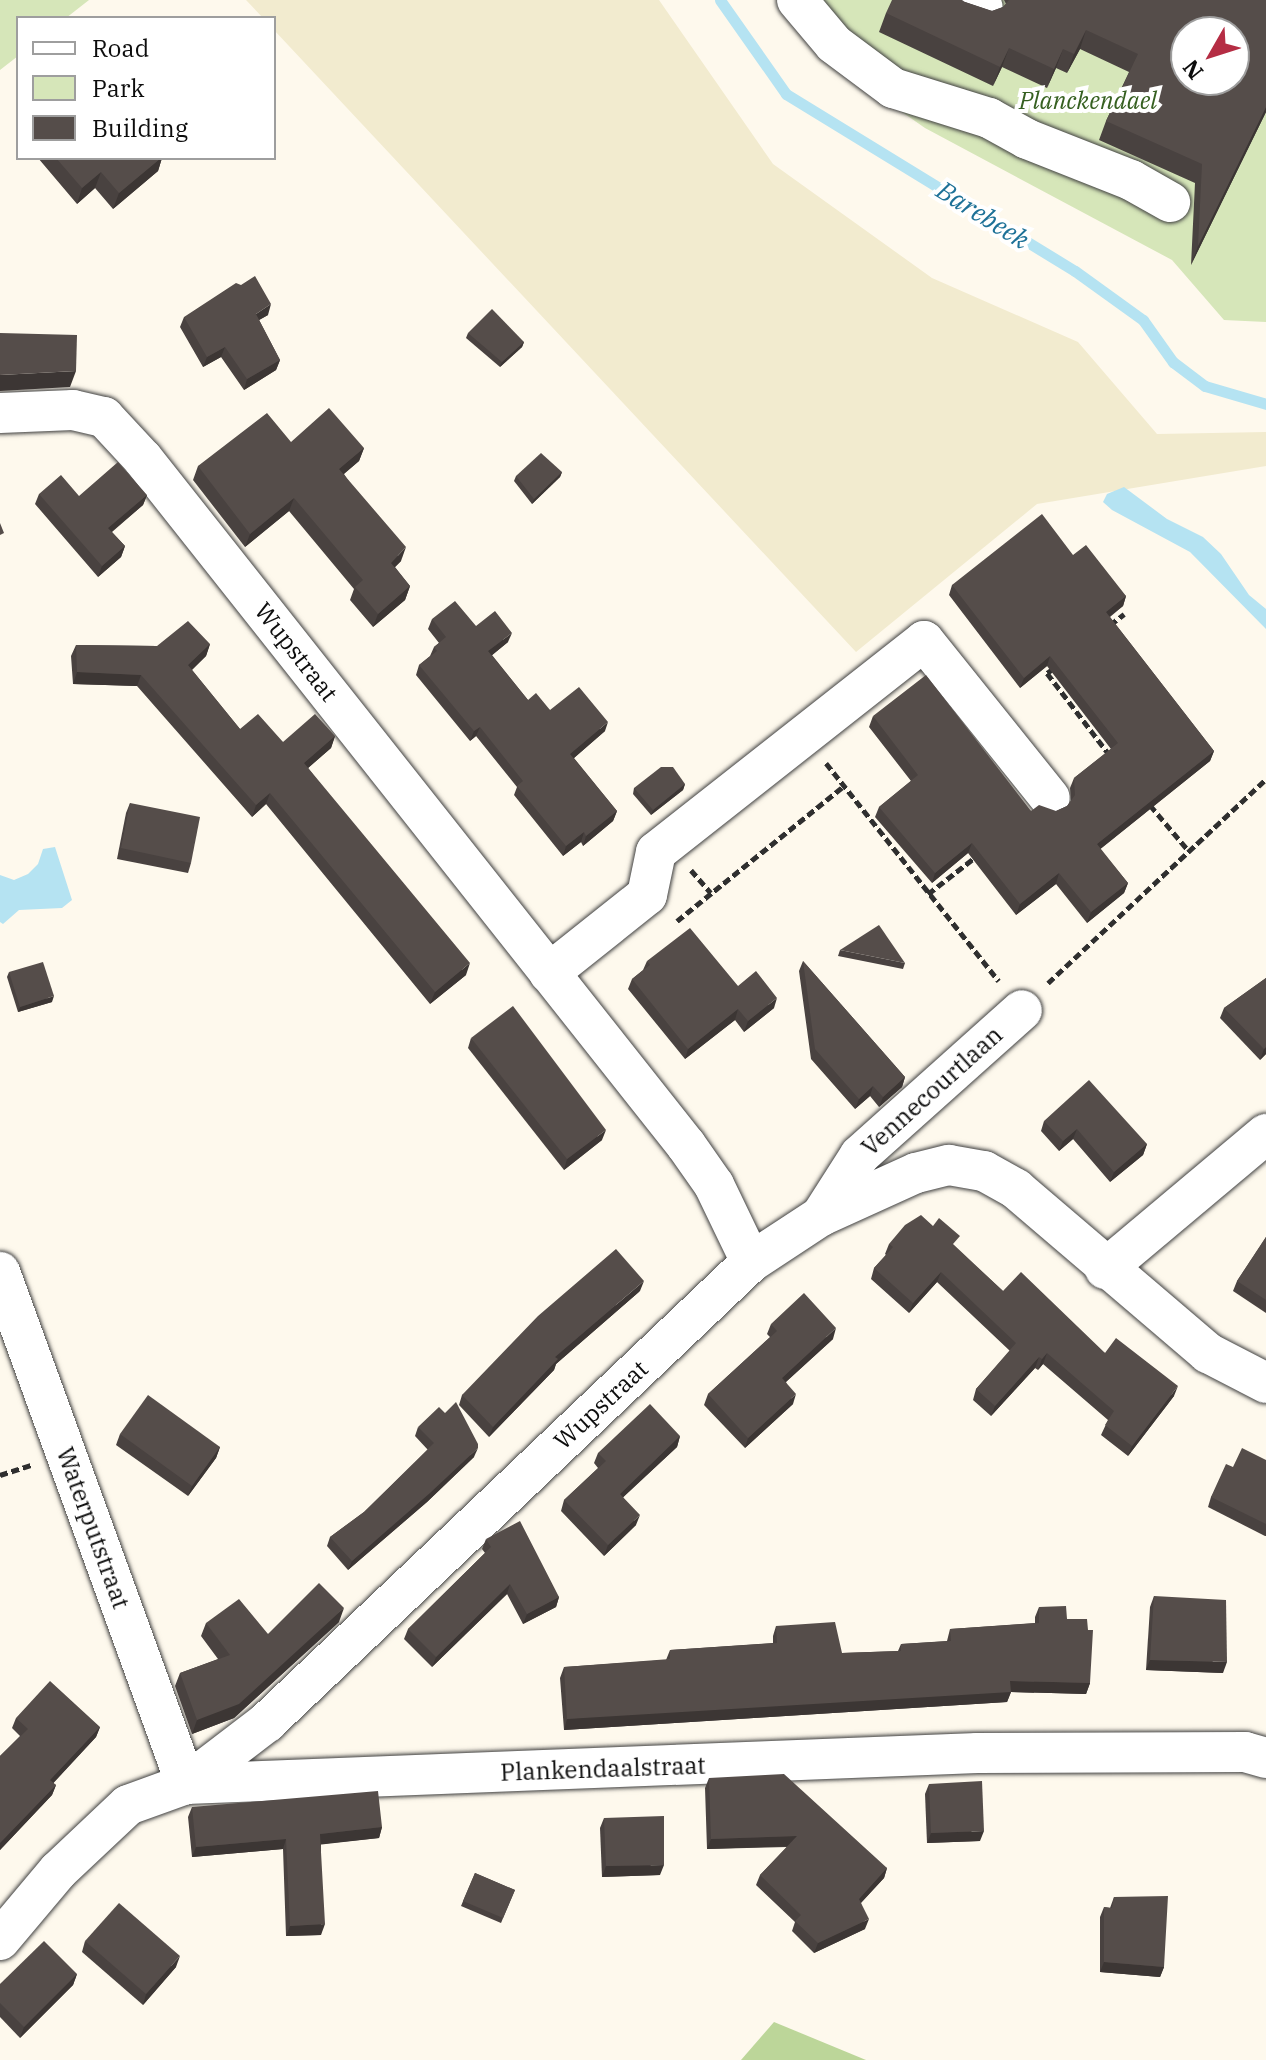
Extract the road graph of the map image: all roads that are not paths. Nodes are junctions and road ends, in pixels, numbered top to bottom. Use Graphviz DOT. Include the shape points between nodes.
graph roads {
  1 [pos="797,0"];
  2 [pos="1170,202"];
  3 [pos="0,413"];
  4 [pos="903,679"];
  5 [pos="803,735"];
  6 [pos="1050,798"];
  7 [pos="549,973"];
  8 [pos="1022,1010"];
  9 [pos="1266,1134"];
  10 [pos="821,1216"];
  11 [pos="751,1262"];
  12 [pos="1105,1269"];
  13 [pos="0,1272"];
  14 [pos="1266,1383"];
  15 [pos="1266,1758"];
  16 [pos="186,1784"];
  17 [pos="0,1940"];
  1 -- 2 [label="street" via="834,44 893,88 989,118"];
  3 -- 7 [label="street, Wupstraat" via="73,410 104,417 153,471"];
  4 -- 5 [label="street" via="830,738"];
  5 -- 6 [label="street" via="924,641"];
  5 -- 7 [label="street" via="656,852 647,895"];
  7 -- 11 [label="street, Wupstraat" via="714,1185"];
  8 -- 10 [label="street, Vennecourtlaan" via="860,1155"];
  9 -- 12 [label="street"];
  10 -- 11 [label="street, Vennecourtlaan"];
  10 -- 12 [label="street, Vennecourtlaan" via="916,1173 949,1165 984,1171 1016,1189"];
  11 -- 16 [label="street, Wupstraat" via="267,1722"];
  12 -- 14 [label="street, Vennecourtlaan" via="1208,1353"];
  13 -- 16 [label="street, Waterputstraat"];
  15 -- 16 [label="street, Plankendaalstraat" via="1245,1752 977,1753"];
  16 -- 17 [label="street, Plankendaalstraat" via="128,1805 58,1871"];
}
